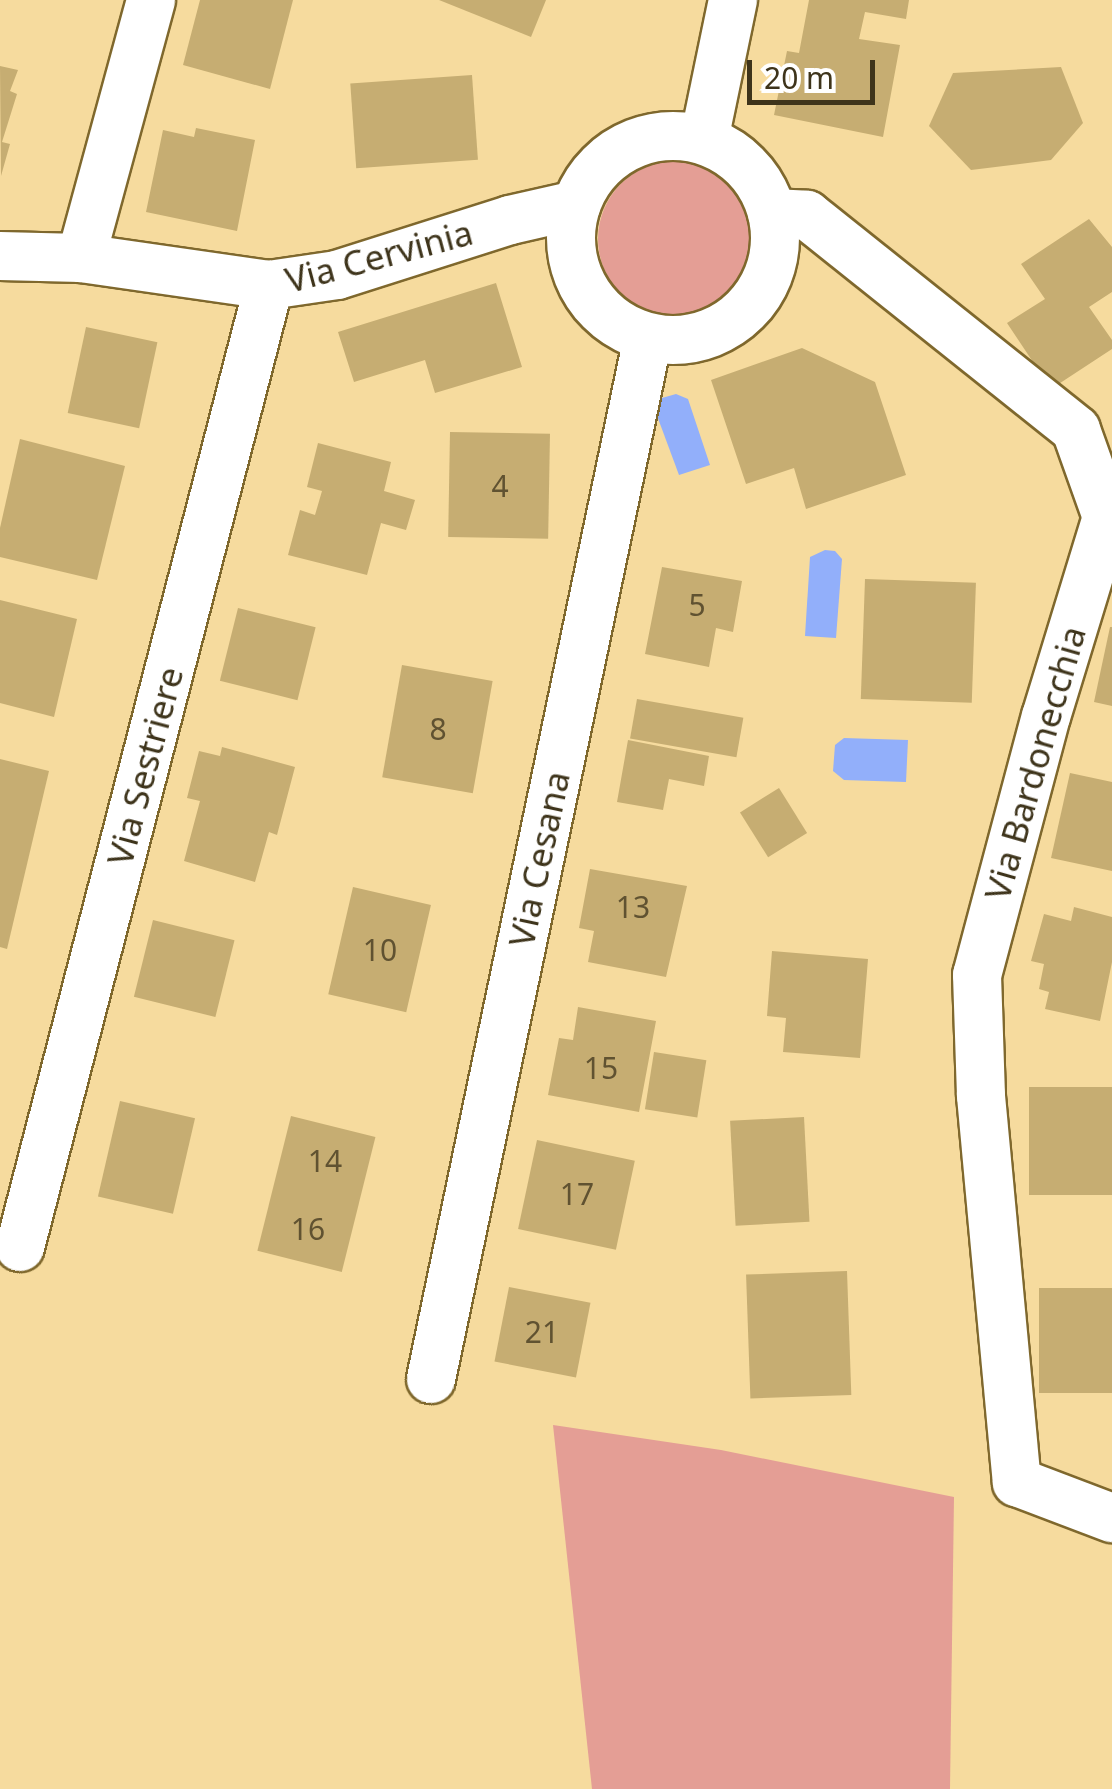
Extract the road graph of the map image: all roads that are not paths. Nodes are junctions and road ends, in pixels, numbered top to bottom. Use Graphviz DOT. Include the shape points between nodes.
graph roads {
  1 [pos="151,0"];
  2 [pos="733,0"];
  3 [pos="704,140"];
  4 [pos="576,205"];
  5 [pos="772,212"];
  6 [pos="0,256"];
  7 [pos="81,258"];
  8 [pos="270,285"];
  9 [pos="648,338"];
  10 [pos="20,1247"];
  11 [pos="431,1379"];
  12 [pos="1112,1518"];
  1 -- 7 [label="street"];
  2 -- 3 [label="street"];
  3 -- 4 [label="street" via="672,136 614,155"];
  3 -- 5 [label="street" via="734,156 758,181"];
  4 -- 8 [label="street, Via Cervinia" via="338,275"];
  4 -- 9 [label="street" via="573,253 591,300 617,324"];
  5 -- 9 [label="street" via="776,246 766,281 746,310 717,331 683,341"];
  5 -- 12 [label="street, Via Bardonecchia" via="807,215 1076,430 1107,517 977,976 981,1096 1017,1482"];
  6 -- 7 [label="street, Via Cervinia"];
  7 -- 8 [label="street, Via Cervinia"];
  8 -- 10 [label="street, Via Sestriere"];
  9 -- 11 [label="street, Via Cesana"];
}
